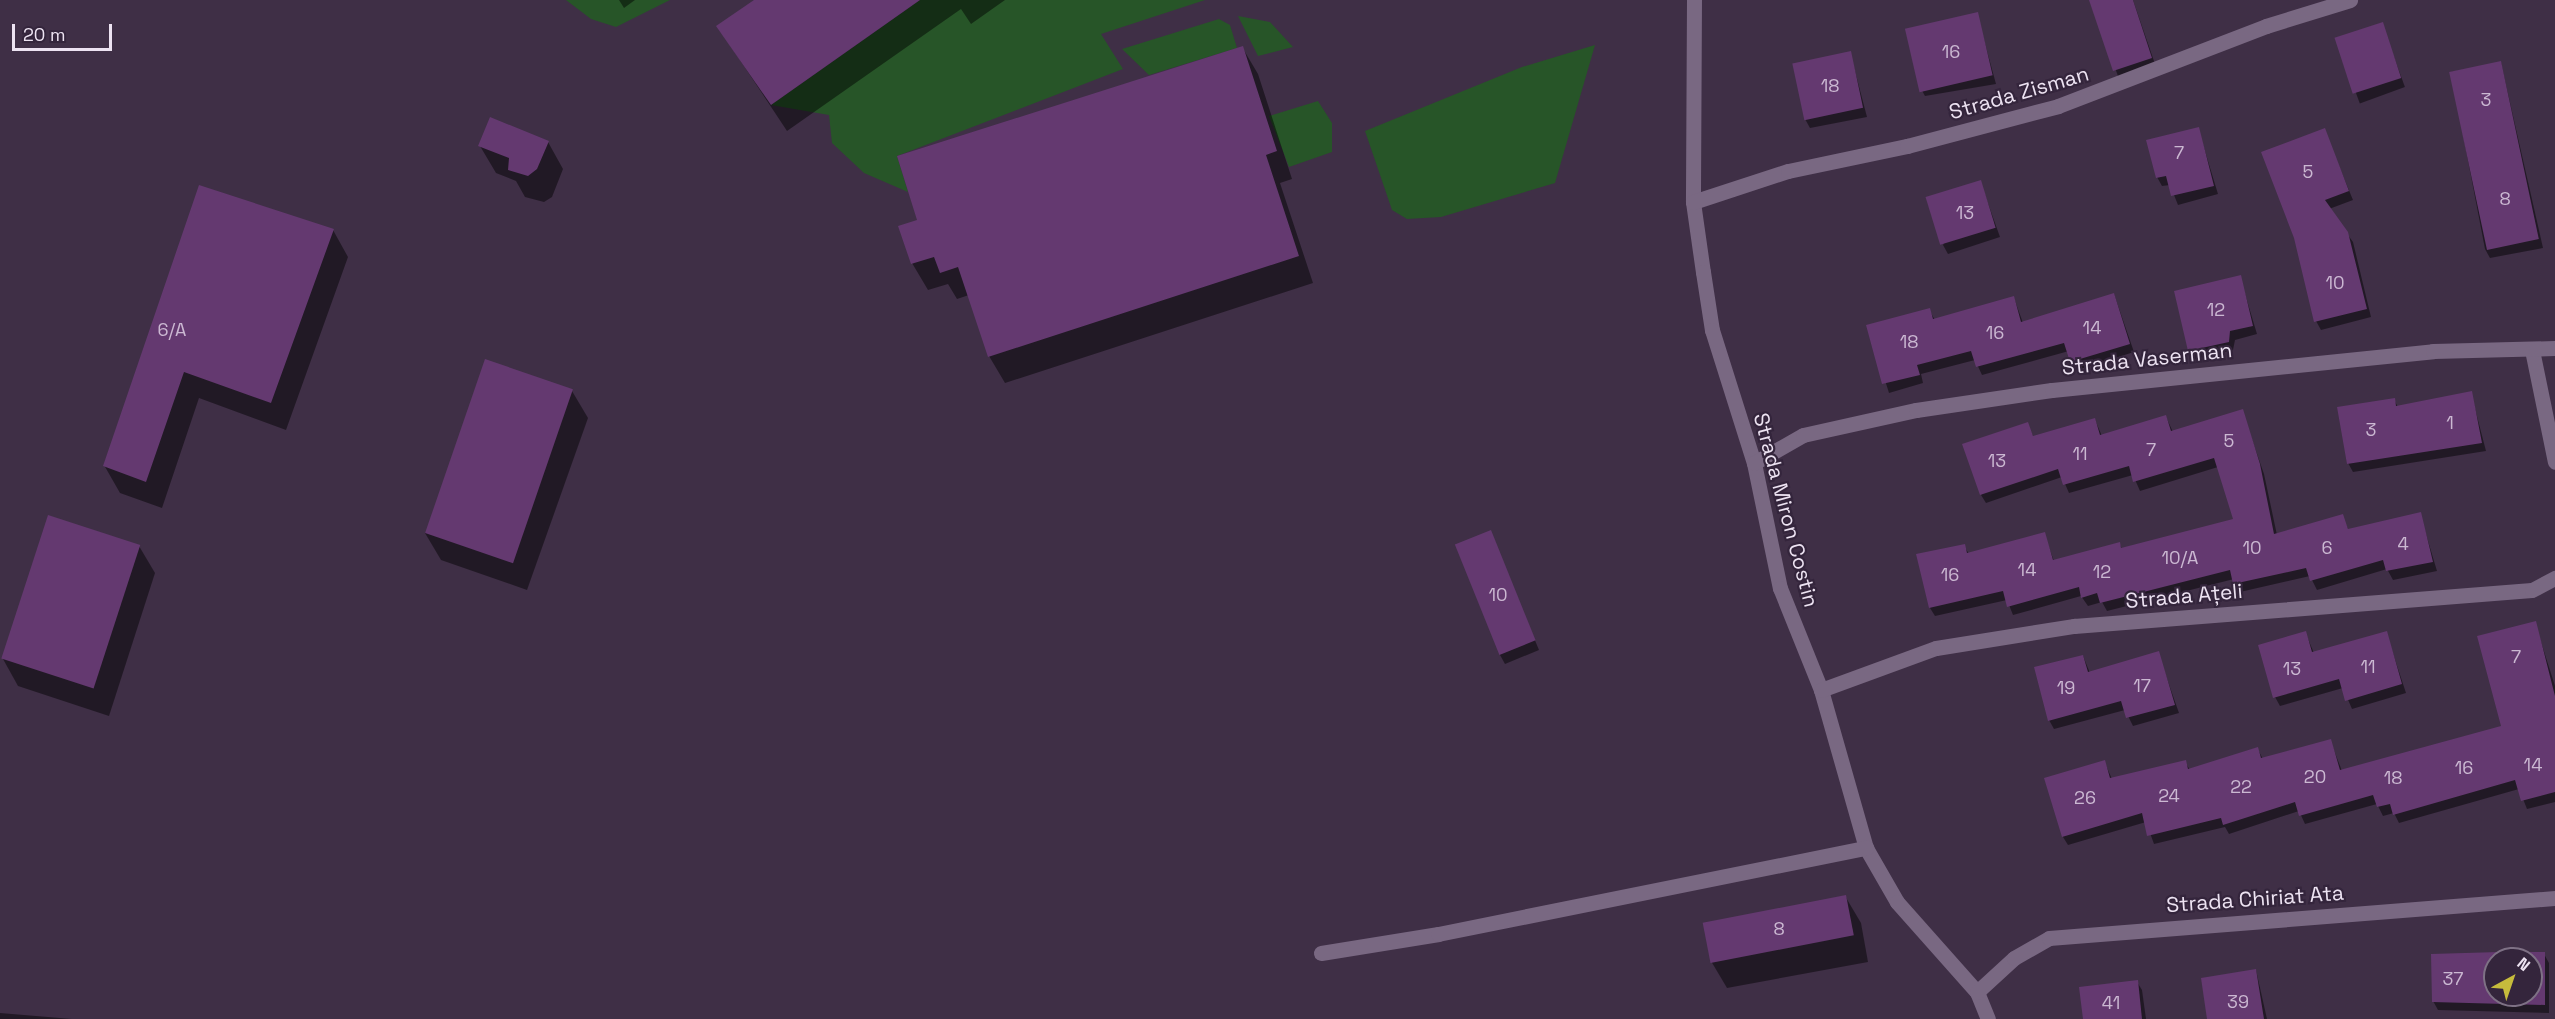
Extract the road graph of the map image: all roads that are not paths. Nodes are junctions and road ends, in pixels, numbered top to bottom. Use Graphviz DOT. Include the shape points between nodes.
graph roads {
  1 [pos="1694,0"];
  2 [pos="2350,0"];
  3 [pos="1693,202"];
  4 [pos="2555,348"];
  5 [pos="2532,350"];
  6 [pos="2555,462"];
  7 [pos="1754,463"];
  8 [pos="2555,578"];
  9 [pos="1821,690"];
  10 [pos="1866,848"];
  11 [pos="2555,898"];
  12 [pos="1321,953"];
  13 [pos="1977,992"];
  14 [pos="1988,1019"];
  1 -- 3 [label="street, Strada Miron Costin"];
  2 -- 3 [label="street, Strada Zisman" via="2266,26 2058,106 1908,147 1788,171"];
  3 -- 7 [label="street, Strada Miron Costin" via="1712,330"];
  4 -- 5 [label="street, Strada Vaserman"];
  5 -- 6 [label="street"];
  5 -- 7 [label="street, Strada Vaserman" via="2433,351 2052,390 1916,410 1803,435"];
  7 -- 9 [label="street, Strada Miron Costin" via="1780,588"];
  8 -- 9 [label="street, Strada Ațeli" via="2532,590 2074,626 1936,648"];
  9 -- 10 [label="street, Strada Miron Costin"];
  10 -- 12 [label="street" via="1438,934"];
  10 -- 13 [label="street, Strada Miron Costin" via="1897,902"];
  11 -- 13 [label="street, Strada Chiriat Ata" via="2049,938 2014,958"];
  13 -- 14 [label="street, Strada Miron Costin"];
}
